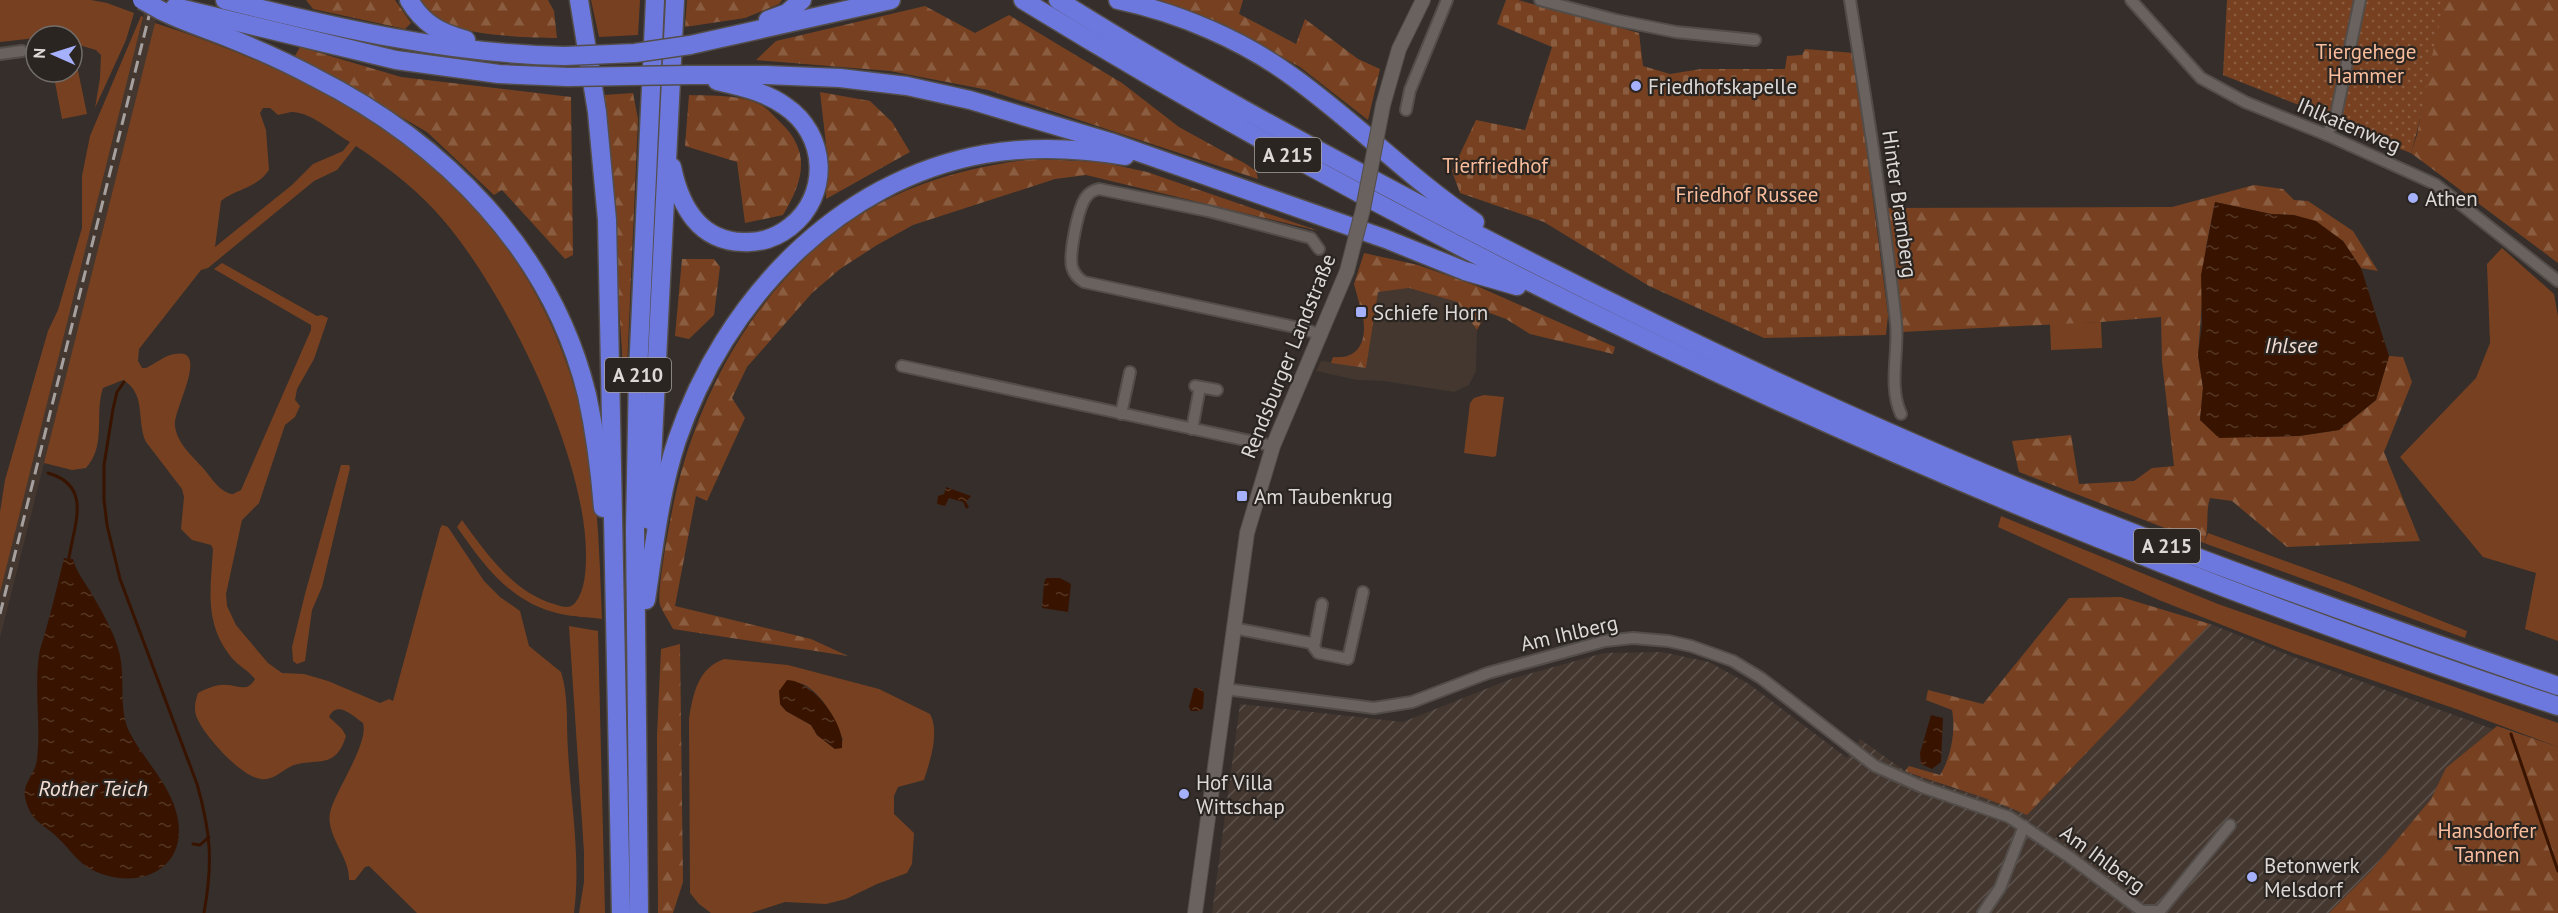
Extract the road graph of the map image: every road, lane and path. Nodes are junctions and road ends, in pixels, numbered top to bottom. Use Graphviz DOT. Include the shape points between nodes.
graph roads {
  1 [pos="225,0"];
  2 [pos="409,0"];
  3 [pos="574,0"];
  4 [pos="579,0"];
  5 [pos="655,0"];
  6 [pos="802,0"];
  7 [pos="891,0"];
  8 [pos="1023,0"];
  9 [pos="1058,0"];
  10 [pos="1118,0"];
  11 [pos="1423,0"];
  12 [pos="1447,0"];
  13 [pos="1540,0"];
  14 [pos="1850,0"];
  15 [pos="2132,0"];
  16 [pos="2360,0"];
  17 [pos="152,3"];
  18 [pos="675,4"];
  19 [pos="725,38"];
  20 [pos="588,40"];
  21 [pos="1755,40"];
  22 [pos="22,51"];
  23 [pos="511,53"];
  24 [pos="0,54"];
  25 [pos="688,75"];
  26 [pos="1406,110"];
  27 [pos="2327,135"];
  28 [pos="668,140"];
  29 [pos="1164,161"];
  30 [pos="1318,249"];
  31 [pos="1568,281"];
  32 [pos="2558,281"];
  33 [pos="1560,298"];
  34 [pos="1320,335"];
  35 [pos="902,366"];
  36 [pos="1129,371"];
  37 [pos="1217,390"];
  38 [pos="1121,414"];
  39 [pos="1901,414"];
  40 [pos="1192,429"];
  41 [pos="1273,447"];
  42 [pos="1363,592"];
  43 [pos="646,600"];
  44 [pos="1322,604"];
  45 [pos="1233,628"];
  46 [pos="616,639"];
  47 [pos="1314,647"];
  48 [pos="1225,684"];
  49 [pos="2558,686"];
  50 [pos="2558,706"];
  51 [pos="637,750"];
  52 [pos="2230,825"];
  53 [pos="2024,826"];
  54 [pos="621,913"];
  55 [pos="639,913"];
  56 [pos="1195,913"];
  57 [pos="1983,913"];
  1 -- 23 [label="highway" via="399,40"];
  2 -- 23 [label="highway" via="425,22 445,34"];
  3 -- 20 [label="highway"];
  4 -- 20 [label="highway, A 210"];
  5 -- 51 [label="highway, A 210" via="638,384 634,604"];
  6 -- 19 [label="highway" via="787,13"];
  7 -- 19 [label="highway"];
  8 -- 33 [label="highway, A 215" via="1337,183"];
  9 -- 31 [label="highway, A 215" via="1344,165"];
  10 -- 31 [label="highway" via="1209,30 1291,76 1443,201"];
  11 -- 34 [label="street, Rendsburger Landstraße, bridge" via="1399,49 1347,271"];
  12 -- 26 [label="street" via="1410,90"];
  13 -- 21 [label="street" via="1676,32"];
  14 -- 39 [label="street, Hinter Bramberg" via="1895,315 1896,399"];
  15 -- 27 [label="street, Ihlkatenweg" via="2201,78 2245,102"];
  16 -- 27 [label="street" via="2336,115"];
  17 -- 25 [label="highway, bridge" via="396,60 499,74"];
  17 -- 46 [label="highway" via="182,21 291,66 378,113 466,183 514,239 558,315 586,393 598,458"];
  18 -- 28 [label="highway"];
  19 -- 23 [label="highway, bridge" via="635,53"];
  20 -- 46 [label="highway, A 210" via="607,220"];
  22 -- 24 [label="street"];
  25 -- 28 [label="highway" via="764,95 797,115 817,149 819,168 812,202 790,227 774,237 748,242 717,238 705,232 683,203"];
  25 -- 29 [label="highway" via="814,76 907,86 1038,119"];
  27 -- 32 [label="street, Ihlkatenweg" via="2435,184"];
  28 -- 43 [label="highway"];
  29 -- 33 [label="highway" via="1465,271"];
  29 -- 43 [label="highway" via="1070,148 984,154 935,167 894,184 852,208 805,243 739,316 689,408 668,471"];
  30 -- 34 [label="street" via="1311,238 1100,189 1087,196 1083,205 1072,263 1074,272 1084,282"];
  31 -- 49 [label="highway, A 215" via="1813,398 2101,521 2342,612"];
  33 -- 50 [label="highway, A 215" via="1796,410 2019,507 2311,621"];
  34 -- 41 [label="street, Rendsburger Landstraße"];
  35 -- 38 [label="street"];
  36 -- 38 [label="street"];
  37 -- 40 [label="street" via="1197,386"];
  38 -- 40 [label="street"];
  40 -- 41 [label="street"];
  41 -- 45 [label="street, Rendsburger Landstraße" via="1247,533"];
  42 -- 47 [label="street" via="1348,660 1318,653"];
  43 -- 51 [label="highway"];
  44 -- 47 [label="street"];
  45 -- 47 [label="street" via="1311,643"];
  45 -- 48 [label="street, Rendsburger Landstraße"];
  46 -- 54 [label="highway, A 210"];
  48 -- 53 [label="street, Am Ihlberg" via="1374,708 1395,706 1488,673 1586,645 1633,638 1668,641 1710,652 1761,678 1875,766"];
  48 -- 56 [label="street, Rendsburger Landstraße"];
  51 -- 55 [label="highway, A 210"];
  52 -- 53 [label="street, Am Ihlberg" via="2160,910 2142,911"];
  53 -- 57 [label="street" via="2000,888"];
}
